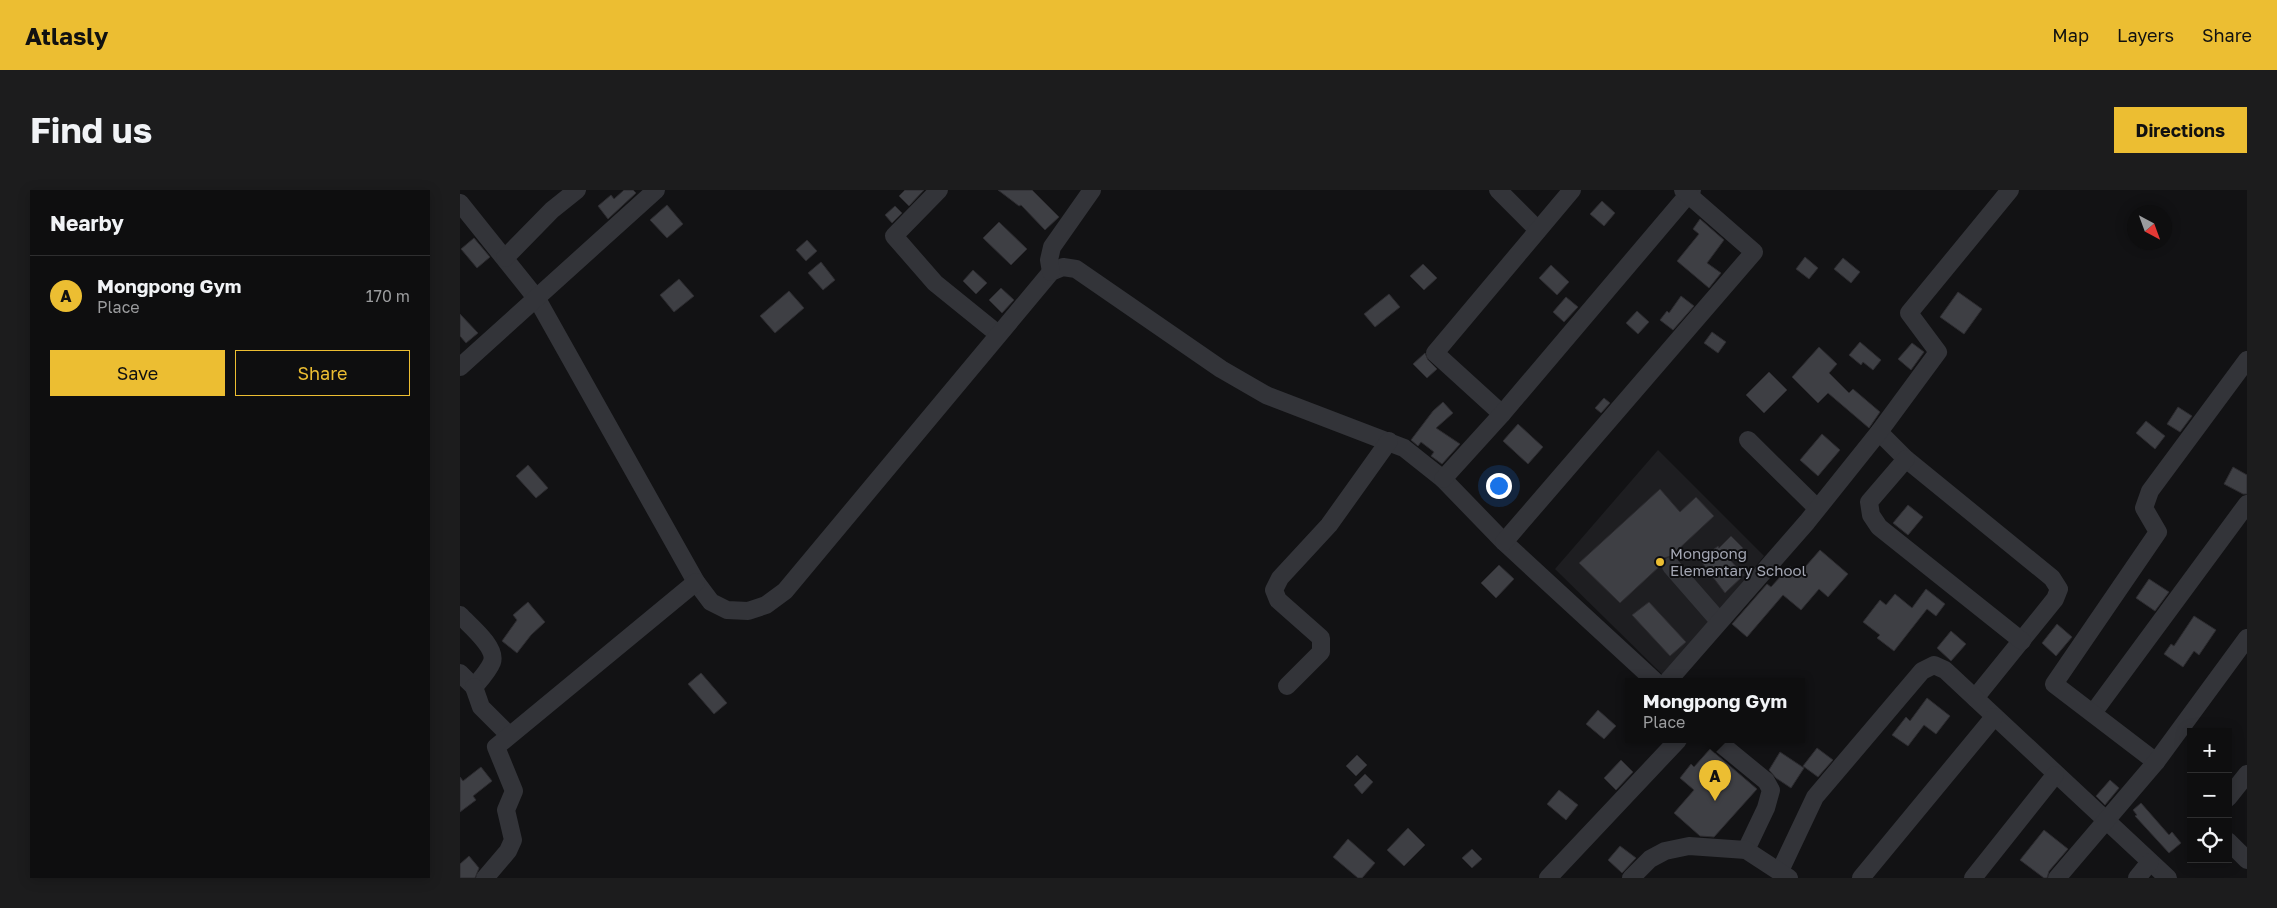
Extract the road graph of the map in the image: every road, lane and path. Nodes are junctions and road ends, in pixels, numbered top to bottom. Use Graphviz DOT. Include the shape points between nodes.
graph roads {
  1 [pos="577,190"];
  2 [pos="656,190"];
  3 [pos="939,190"];
  4 [pos="1092,190"];
  5 [pos="1498,190"];
  6 [pos="1572,190"];
  7 [pos="2010,190"];
  8 [pos="1687,191"];
  9 [pos="460,204"];
  10 [pos="1538,230"];
  11 [pos="505,258"];
  12 [pos="1052,272"];
  13 [pos="537,299"];
  14 [pos="998,334"];
  15 [pos="2247,360"];
  16 [pos="460,367"];
  17 [pos="1502,414"];
  18 [pos="1879,432"];
  19 [pos="1748,440"];
  20 [pos="1389,441"];
  21 [pos="1906,458"];
  22 [pos="1443,479"];
  23 [pos="2247,504"];
  24 [pos="1817,508"];
  25 [pos="1504,542"];
  26 [pos="1671,566"];
  27 [pos="696,582"];
  28 [pos="460,615"];
  29 [pos="1719,621"];
  30 [pos="2247,638"];
  31 [pos="2022,641"];
  32 [pos="460,673"];
  33 [pos="1652,678"];
  34 [pos="1670,678"];
  35 [pos="1287,686"];
  36 [pos="474,687"];
  37 [pos="1975,698"];
  38 [pos="2093,713"];
  39 [pos="1994,717"];
  40 [pos="509,735"];
  41 [pos="1675,743"];
  42 [pos="1720,743"];
  43 [pos="2156,762"];
  44 [pos="2247,774"];
  45 [pos="2056,775"];
  46 [pos="2232,793"];
  47 [pos="2107,819"];
  48 [pos="2232,845"];
  49 [pos="1746,850"];
  50 [pos="2247,860"];
  51 [pos="2150,862"];
  52 [pos="1784,874"];
  53 [pos="485,878"];
  54 [pos="1548,878"];
  55 [pos="1631,878"];
  56 [pos="1861,878"];
  57 [pos="1973,878"];
  58 [pos="2057,878"];
  59 [pos="2137,878"];
  60 [pos="2168,878"];
  1 -- 11 [label="street" via="552,210"];
  2 -- 13 [label="street"];
  3 -- 14 [label="street" via="894,236 935,283"];
  4 -- 12 [label="street" via="1052,247 1049,260"];
  5 -- 10 [label="street"];
  6 -- 10 [label="street"];
  7 -- 18 [label="street" via="1909,313 1938,352"];
  8 -- 17 [label="street"];
  8 -- 25 [label="street" via="1754,252"];
  9 -- 11 [label="street"];
  10 -- 17 [label="street" via="1435,353"];
  11 -- 13 [label="street"];
  12 -- 14 [label="street"];
  12 -- 20 [label="street" via="1063,267 1076,269 1266,395"];
  13 -- 16 [label="street"];
  13 -- 27 [label="street"];
  14 -- 27 [label="street" via="785,591 766,605 748,611 727,610 711,602"];
  15 -- 38 [label="street" via="2150,491 2144,508 2158,532 2054,684"];
  17 -- 22 [label="street"];
  18 -- 21 [label="street"];
  18 -- 24 [label="street"];
  19 -- 24 [label="street"];
  20 -- 22 [label="street" via="1404,448"];
  20 -- 35 [label="street" via="1329,525 1280,578 1274,590 1278,600 1322,638 1321,652"];
  21 -- 31 [label="street" via="2052,578 2059,589 2055,599"];
  21 -- 31 [label="street" via="1869,502 1871,515 1879,527"];
  22 -- 25 [label="street"];
  23 -- 38 [label="street"];
  24 -- 29 [label="street"];
  25 -- 33 [label="street"];
  26 -- 29 [label="street"];
  27 -- 40 [label="street"];
  28 -- 36 [label="street" via="492,652 492,661"];
  29 -- 34 [label="street"];
  30 -- 43 [label="street"];
  31 -- 37 [label="street"];
  32 -- 36 [label="street"];
  36 -- 40 [label="street" via="482,707"];
  37 -- 39 [label="street"];
  37 -- 52 [label="street" via="1946,670 1934,665 1922,671 1815,797"];
  38 -- 43 [label="street"];
  39 -- 45 [label="street"];
  39 -- 56 [label="street"];
  40 -- 53 [label="street" via="496,747 514,790 506,810 513,840"];
  41 -- 54 [label="street"];
  42 -- 49 [label="street" via="1766,781 1771,790"];
  43 -- 47 [label="street"];
  44 -- 46 [label="street"];
  45 -- 47 [label="street"];
  45 -- 57 [label="street"];
  47 -- 51 [label="street"];
  47 -- 58 [label="street"];
  48 -- 50 [label="street"];
  49 -- 52 [label="street"];
  49 -- 55 [label="street" via="1689,846 1665,851 1650,859"];
  51 -- 59 [label="street"];
  51 -- 60 [label="street"];
}
